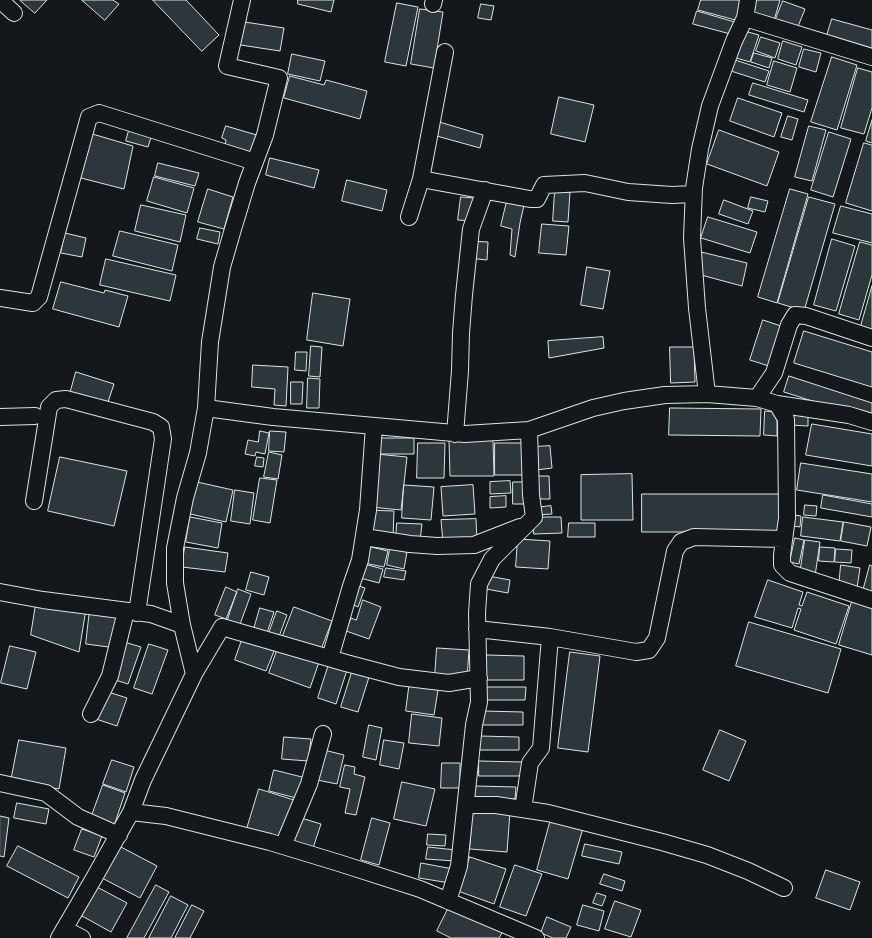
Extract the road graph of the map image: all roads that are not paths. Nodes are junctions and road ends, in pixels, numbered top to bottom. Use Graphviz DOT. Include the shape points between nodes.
graph roads {
  1 [pos="0,0"];
  2 [pos="242,0"];
  3 [pos="748,0"];
  4 [pos="14,13"];
  5 [pos="745,18"];
  6 [pos="445,52"];
  7 [pos="872,57"];
  8 [pos="255,162"];
  9 [pos="421,179"];
  10 [pos="485,190"];
  11 [pos="693,194"];
  12 [pos="409,217"];
  13 [pos="0,298"];
  14 [pos="872,338"];
  15 [pos="707,394"];
  16 [pos="757,398"];
  17 [pos="777,404"];
  18 [pos="206,408"];
  19 [pos="35,416"];
  20 [pos="0,418"];
  21 [pos="872,422"];
  22 [pos="374,426"];
  23 [pos="529,430"];
  24 [pos="455,434"];
  25 [pos="34,501"];
  26 [pos="527,524"];
  27 [pos="364,537"];
  28 [pos="784,539"];
  29 [pos="0,592"];
  30 [pos="872,600"];
  31 [pos="131,612"];
  32 [pos="182,625"];
  33 [pos="477,629"];
  34 [pos="550,637"];
  35 [pos="330,658"];
  36 [pos="194,674"];
  37 [pos="479,678"];
  38 [pos="91,714"];
  39 [pos="323,734"];
  40 [pos="0,783"];
  41 [pos="466,806"];
  42 [pos="523,809"];
  43 [pos="131,812"];
  44 [pos="119,835"];
  45 [pos="283,846"];
  46 [pos="784,888"];
  47 [pos="448,901"];
  48 [pos="61,934"];
  49 [pos="82,938"];
  50 [pos="536,938"];
  1 -- 4 [label="street"];
  2 -- 8 [label="street" via="227,66 279,78"];
  3 -- 5 [label="street"];
  5 -- 7 [label="street"];
  5 -- 11 [label="street" via="710,106"];
  6 -- 9 [label="street"];
  8 -- 13 [label="street" via="99,113 89,117 39,297 33,303"];
  8 -- 18 [label="street" via="222,267 210,342"];
  9 -- 10 [label="street"];
  9 -- 12 [label="street"];
  10 -- 11 [label="street" via="530,199 537,199 544,185 585,184 628,192"];
  10 -- 24 [label="street" via="471,229 462,318"];
  11 -- 15 [label="street" via="692,238"];
  14 -- 16 [label="street" via="806,316 795,315 789,325 774,373"];
  15 -- 16 [label="street"];
  15 -- 23 [label="street" via="665,395 593,408"];
  16 -- 17 [label="street"];
  17 -- 21 [label="street" via="849,415"];
  17 -- 28 [label="street" via="786,419 787,518"];
  18 -- 22 [label="street"];
  18 -- 32 [label="street" via="175,548 175,583"];
  19 -- 20 [label="street"];
  22 -- 24 [label="street"];
  22 -- 27 [label="street"];
  23 -- 24 [label="street"];
  23 -- 26 [label="street" via="534,517"];
  25 -- 31 [label="street" via="49,407 56,400 66,399 153,422 162,427 163,439"];
  26 -- 27 [label="street" via="474,545 417,545"];
  26 -- 33 [label="street" via="492,559 479,584"];
  27 -- 35 [label="street" via="360,560"];
  28 -- 30 [label="street" via="782,565 790,573"];
  28 -- 34 [label="street" via="694,537 681,542 675,551 657,638 650,650 636,652"];
  29 -- 31 [label="street"];
  31 -- 32 [label="street" via="151,614"];
  31 -- 38 [label="street" via="110,676"];
  32 -- 36 [label="street"];
  33 -- 34 [label="street"];
  33 -- 37 [label="street"];
  34 -- 42 [label="street" via="541,748 530,763"];
  35 -- 36 [label="street" via="222,627"];
  35 -- 37 [label="street" via="399,677 449,683"];
  36 -- 43 [label="street" via="143,780"];
  37 -- 41 [label="street"];
  39 -- 45 [label="street" via="308,784"];
  40 -- 44 [label="street" via="46,793 78,817"];
  41 -- 42 [label="street"];
  41 -- 47 [label="street" via="459,866"];
  42 -- 46 [label="street" via="548,813 708,855"];
  43 -- 44 [label="street"];
  43 -- 45 [label="street" via="166,816"];
  44 -- 48 [label="street"];
  45 -- 47 [label="street" via="420,889"];
  47 -- 50 [label="street"];
  48 -- 49 [label="street"];
}
